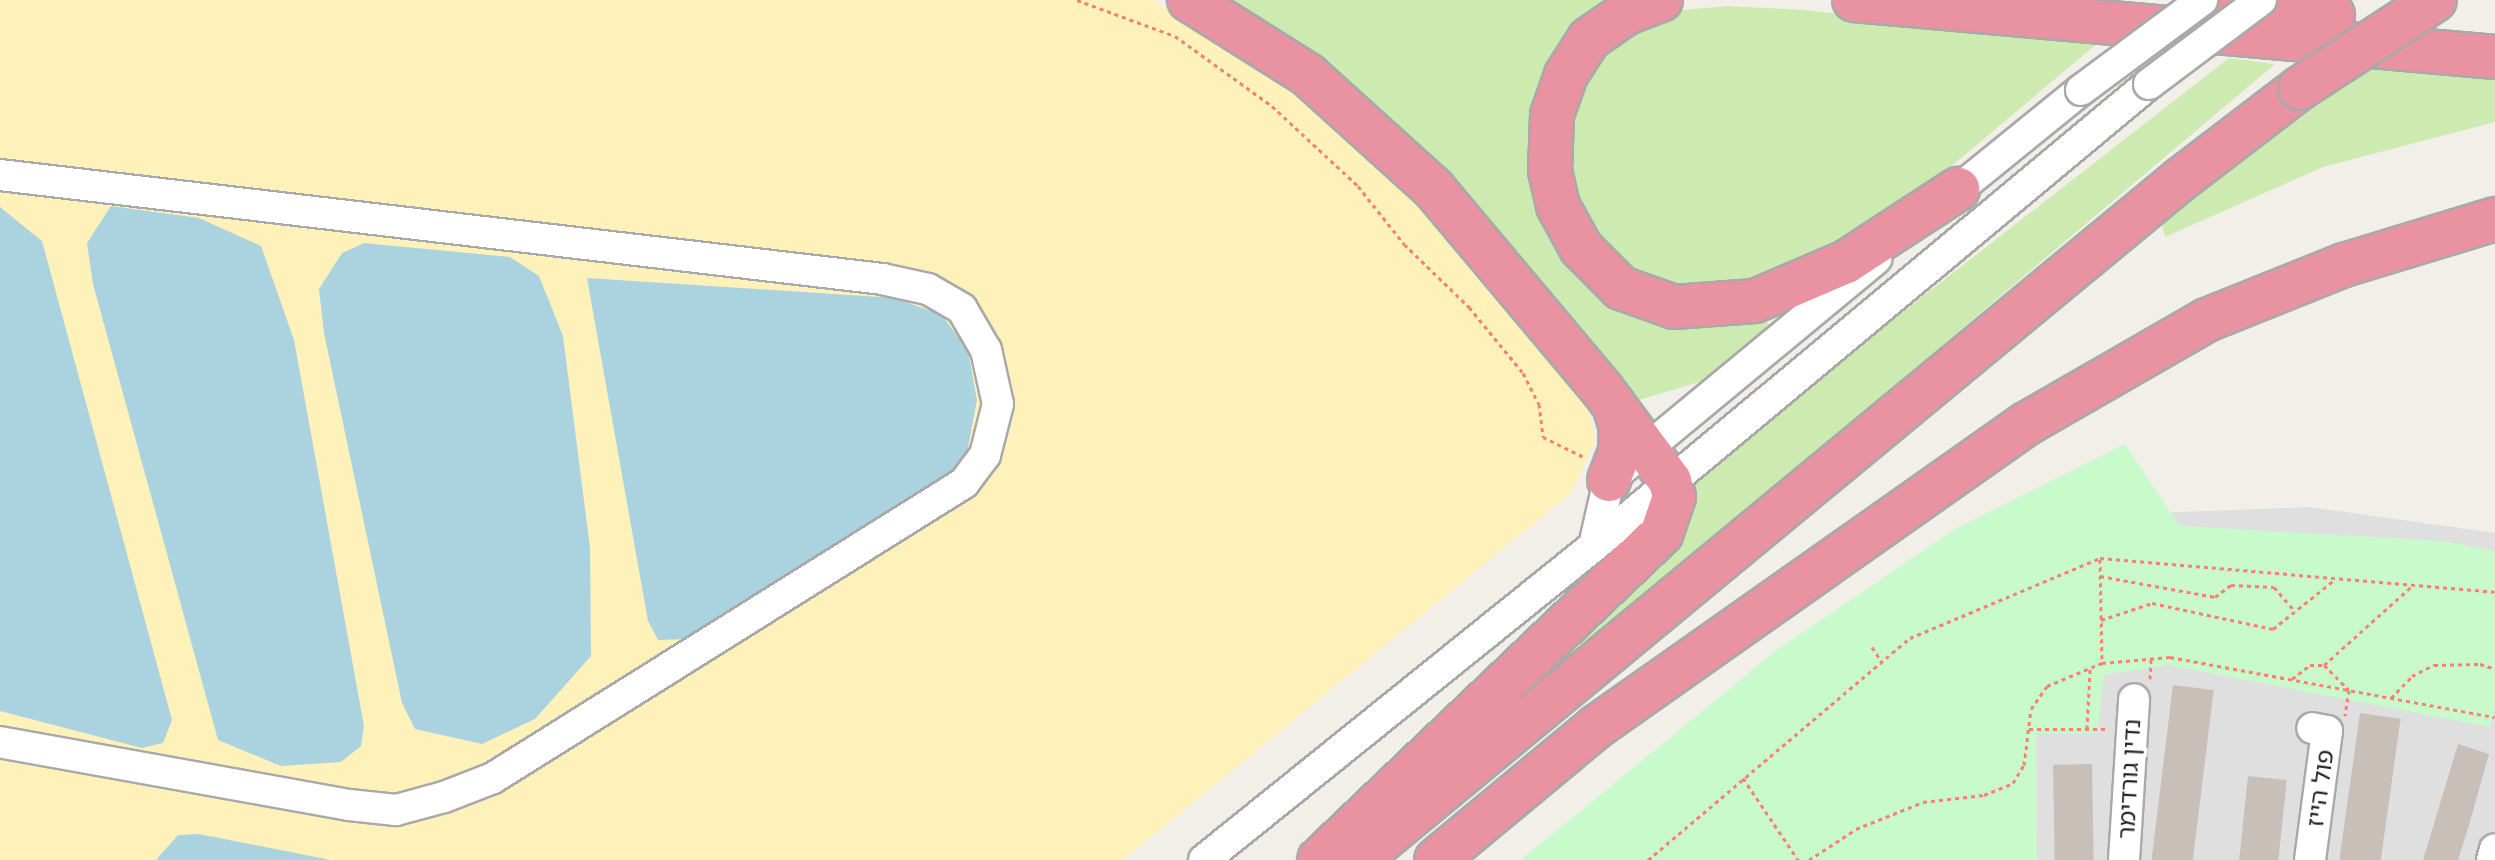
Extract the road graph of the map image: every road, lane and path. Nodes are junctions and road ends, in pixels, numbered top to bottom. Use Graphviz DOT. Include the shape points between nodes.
graph roads {
  1 [pos="1077,0"];
  2 [pos="1189,0"];
  3 [pos="1661,0"];
  4 [pos="1854,0"];
  5 [pos="2205,0"];
  6 [pos="2261,0"];
  7 [pos="2435,0"];
  8 [pos="2495,34"];
  9 [pos="2495,57"];
  10 [pos="0,175"];
  11 [pos="1958,189"];
  12 [pos="2495,219"];
  13 [pos="1614,405"];
  14 [pos="1658,465"];
  15 [pos="1609,480"];
  16 [pos="1594,546"];
  17 [pos="2100,558"];
  18 [pos="2100,576"];
  19 [pos="2333,581"];
  20 [pos="2412,586"];
  21 [pos="2495,592"];
  22 [pos="2295,611"];
  23 [pos="2101,620"];
  24 [pos="1872,647"];
  25 [pos="1881,661"];
  26 [pos="2102,663"];
  27 [pos="2324,665"];
  28 [pos="2090,667"];
  29 [pos="2495,669"];
  30 [pos="2292,679"];
  31 [pos="2349,690"];
  32 [pos="2391,698"];
  33 [pos="2132,714"];
  34 [pos="2312,728"];
  35 [pos="2029,729"];
  36 [pos="2087,729"];
  37 [pos="0,742"];
  38 [pos="1743,778"];
  39 [pos="2495,849"];
  40 [pos="1204,860"];
  41 [pos="1319,860"];
  42 [pos="1358,860"];
  43 [pos="1436,860"];
  44 [pos="1648,860"];
  45 [pos="1798,860"];
  46 [pos="2124,860"];
  47 [pos="2310,860"];
  48 [pos="2492,860"];
  1 -- 15 [label="path" via="1175,36 1272,106 1358,186 1404,244 1469,307 1523,373 1539,404 1543,437 1587,458"];
  2 -- 13 [label="highway" via="1308,75 1377,134 1469,226"];
  3 -- 11 [label="highway" via="1625,14 1589,39 1566,75 1550,124 1552,188 1563,217 1594,266 1621,288 1674,307 1755,301 1846,262"];
  4 -- 9 [label="highway"];
  5 -- 8 [label="highway"];
  5 -- 11 [label="street, bridge"];
  6 -- 14 [label="street, bridge"];
  7 -- 42 [label="highway, bridge" via="2300,88 2132,219"];
  10 -- 37 [label="street" via="882,279 928,289 962,309 986,350 998,404 985,455 964,483 493,778 444,797 396,810 349,805"];
  11 -- 14 [label="street"];
  12 -- 43 [label="highway" via="2344,265 2207,320 2082,390 1698,651 1596,727"];
  13 -- 14 [label="highway"];
  13 -- 15 [label="highway" via="1621,428 1620,452"];
  14 -- 15 [label="street"];
  14 -- 16 [label="street"];
  14 -- 41 [label="highway" via="1673,510 1661,534"];
  15 -- 16 [label="street"];
  16 -- 40 [label="street"];
  17 -- 18 [label="path"];
  17 -- 19 [label="path"];
  17 -- 25 [label="path" via="1910,638"];
  18 -- 22 [label="path" via="2215,597 2231,585 2274,587"];
  18 -- 23 [label="path"];
  19 -- 20 [label="path"];
  19 -- 22 [label="path"];
  20 -- 21 [label="path"];
  20 -- 27 [label="path"];
  22 -- 23 [label="path" via="2273,629 2152,603"];
  23 -- 26 [label="path"];
  24 -- 25 [label="path"];
  25 -- 38 [label="path"];
  27 -- 30 [label="path" via="2310,665"];
  27 -- 31 [label="path"];
  28 -- 36 [label="path"];
  29 -- 32 [label="path" via="2480,664 2434,665 2412,676"];
  33 -- 36 [label="path"];
  33 -- 46 [label="street, נדין גורדימר"];
  34 -- 47 [label="street, פול הייז" via="2327,731"];
  35 -- 36 [label="path"];
  38 -- 44 [label="path"];
  38 -- 45 [label="path"];
  39 -- 48 [label="street"];
}
